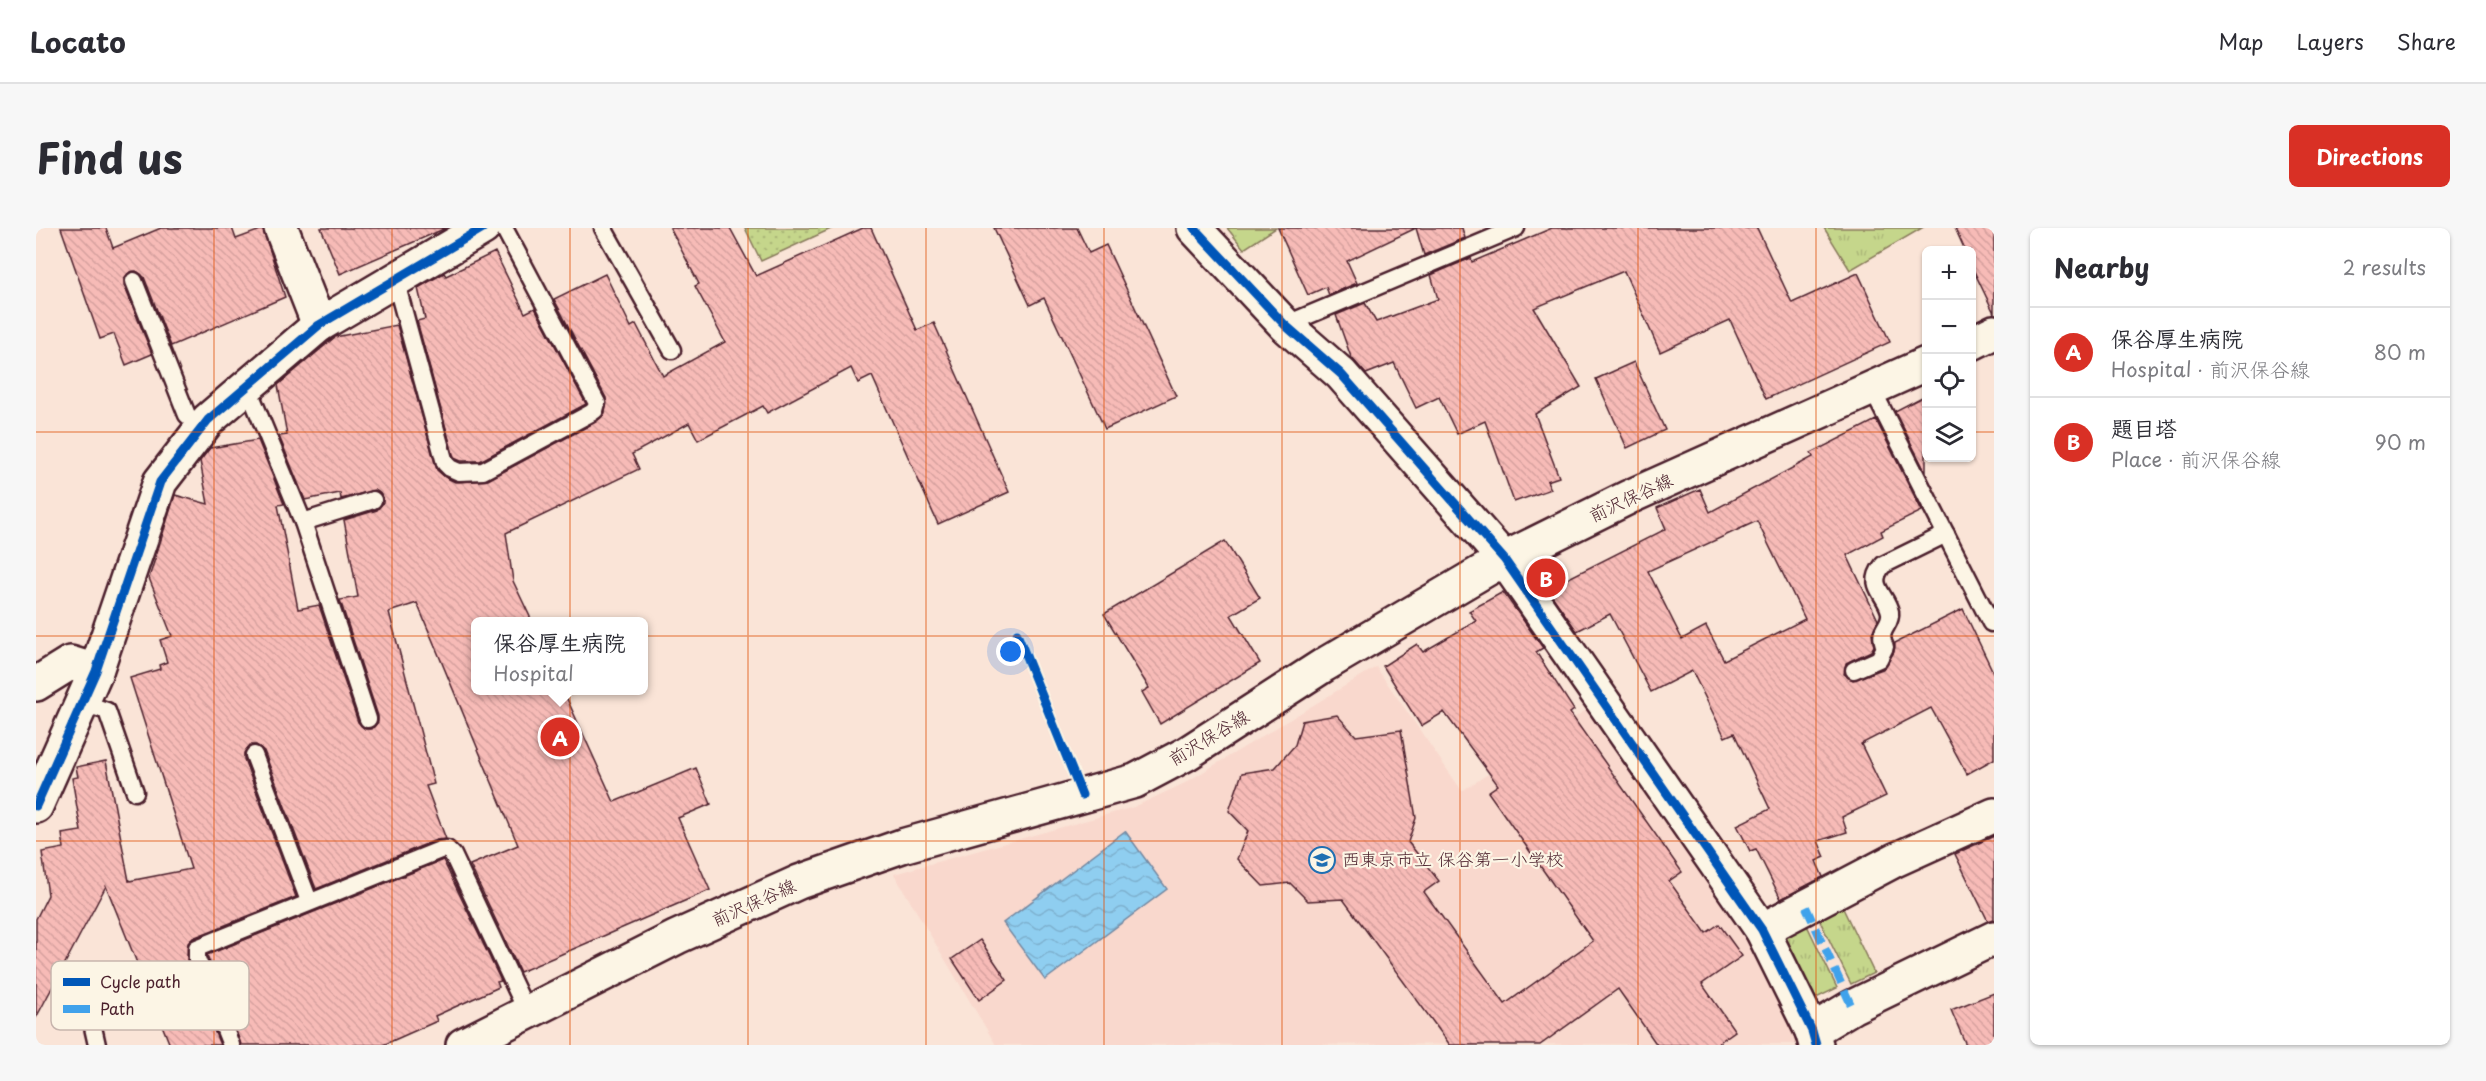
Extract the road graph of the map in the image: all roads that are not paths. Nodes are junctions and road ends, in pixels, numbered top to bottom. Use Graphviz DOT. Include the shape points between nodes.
graph roads {
  1 [pos="281,228"];
  2 [pos="483,228"];
  3 [pos="504,228"];
  4 [pos="603,228"];
  5 [pos="1194,228"];
  6 [pos="1516,228"];
  7 [pos="395,279"];
  8 [pos="134,281"];
  9 [pos="319,325"];
  10 [pos="1285,325"];
  11 [pos="1994,332"];
  12 [pos="1976,341"];
  13 [pos="672,350"];
  14 [pos="1922,366"];
  15 [pos="248,388"];
  16 [pos="1872,389"];
  17 [pos="202,427"];
  18 [pos="373,500"];
  19 [pos="303,522"];
  20 [pos="1946,534"];
  21 [pos="1504,559"];
  22 [pos="1991,623"];
  23 [pos="1854,670"];
  24 [pos="96,671"];
  25 [pos="36,684"];
  26 [pos="83,703"];
  27 [pos="368,719"];
  28 [pos="254,754"];
  29 [pos="135,792"];
  30 [pos="36,806"];
  31 [pos="1994,815"];
  32 [pos="309,901"];
  33 [pos="1762,930"];
  34 [pos="1994,938"];
  35 [pos="198,961"];
  36 [pos="527,1012"];
  37 [pos="94,1030"];
  38 [pos="225,1030"];
  39 [pos="1814,1038"];
  40 [pos="481,1041"];
  41 [pos="97,1045"];
  42 [pos="231,1045"];
  1 -- 9 [label="street"];
  2 -- 7 [label="street"];
  3 -- 7 [label="lane" via="597,403 591,413 483,471 459,472 445,463"];
  4 -- 13 [label="lane"];
  5 -- 10 [label="street"];
  6 -- 10 [label="lane"];
  7 -- 9 [label="street"];
  8 -- 17 [label="lane" via="187,415"];
  9 -- 15 [label="street"];
  10 -- 21 [label="street" via="1341,374"];
  11 -- 12 [label="street"];
  14 -- 16 [label="street, 前沢保谷線"];
  15 -- 17 [label="street"];
  15 -- 19 [label="lane"];
  16 -- 20 [label="lane"];
  16 -- 21 [label="street, 前沢保谷線" via="1629,497"];
  17 -- 24 [label="street" via="160,482"];
  18 -- 19 [label="lane"];
  19 -- 27 [label="lane"];
  20 -- 22 [label="lane"];
  20 -- 23 [label="lane" via="1883,565 1877,573 1876,584 1890,612 1881,634 1885,647 1879,659"];
  21 -- 33 [label="street"];
  21 -- 36 [label="street, 前沢保谷線" via="1324,665 1186,754 1135,781 902,846 799,882"];
  24 -- 25 [label="street" via="70,663"];
  24 -- 26 [label="street"];
  26 -- 29 [label="lane" via="107,711"];
  26 -- 30 [label="street"];
  28 -- 32 [label="lane"];
  31 -- 33 [label="street" via="1895,860"];
  32 -- 35 [label="lane" via="197,948"];
  32 -- 36 [label="lane" via="447,849"];
  33 -- 39 [label="street"];
  34 -- 39 [label="street" via="1852,1007"];
  36 -- 40 [label="street, 前沢保谷線"];
  37 -- 41 [label="lane"];
  38 -- 42 [label="lane"];
}
